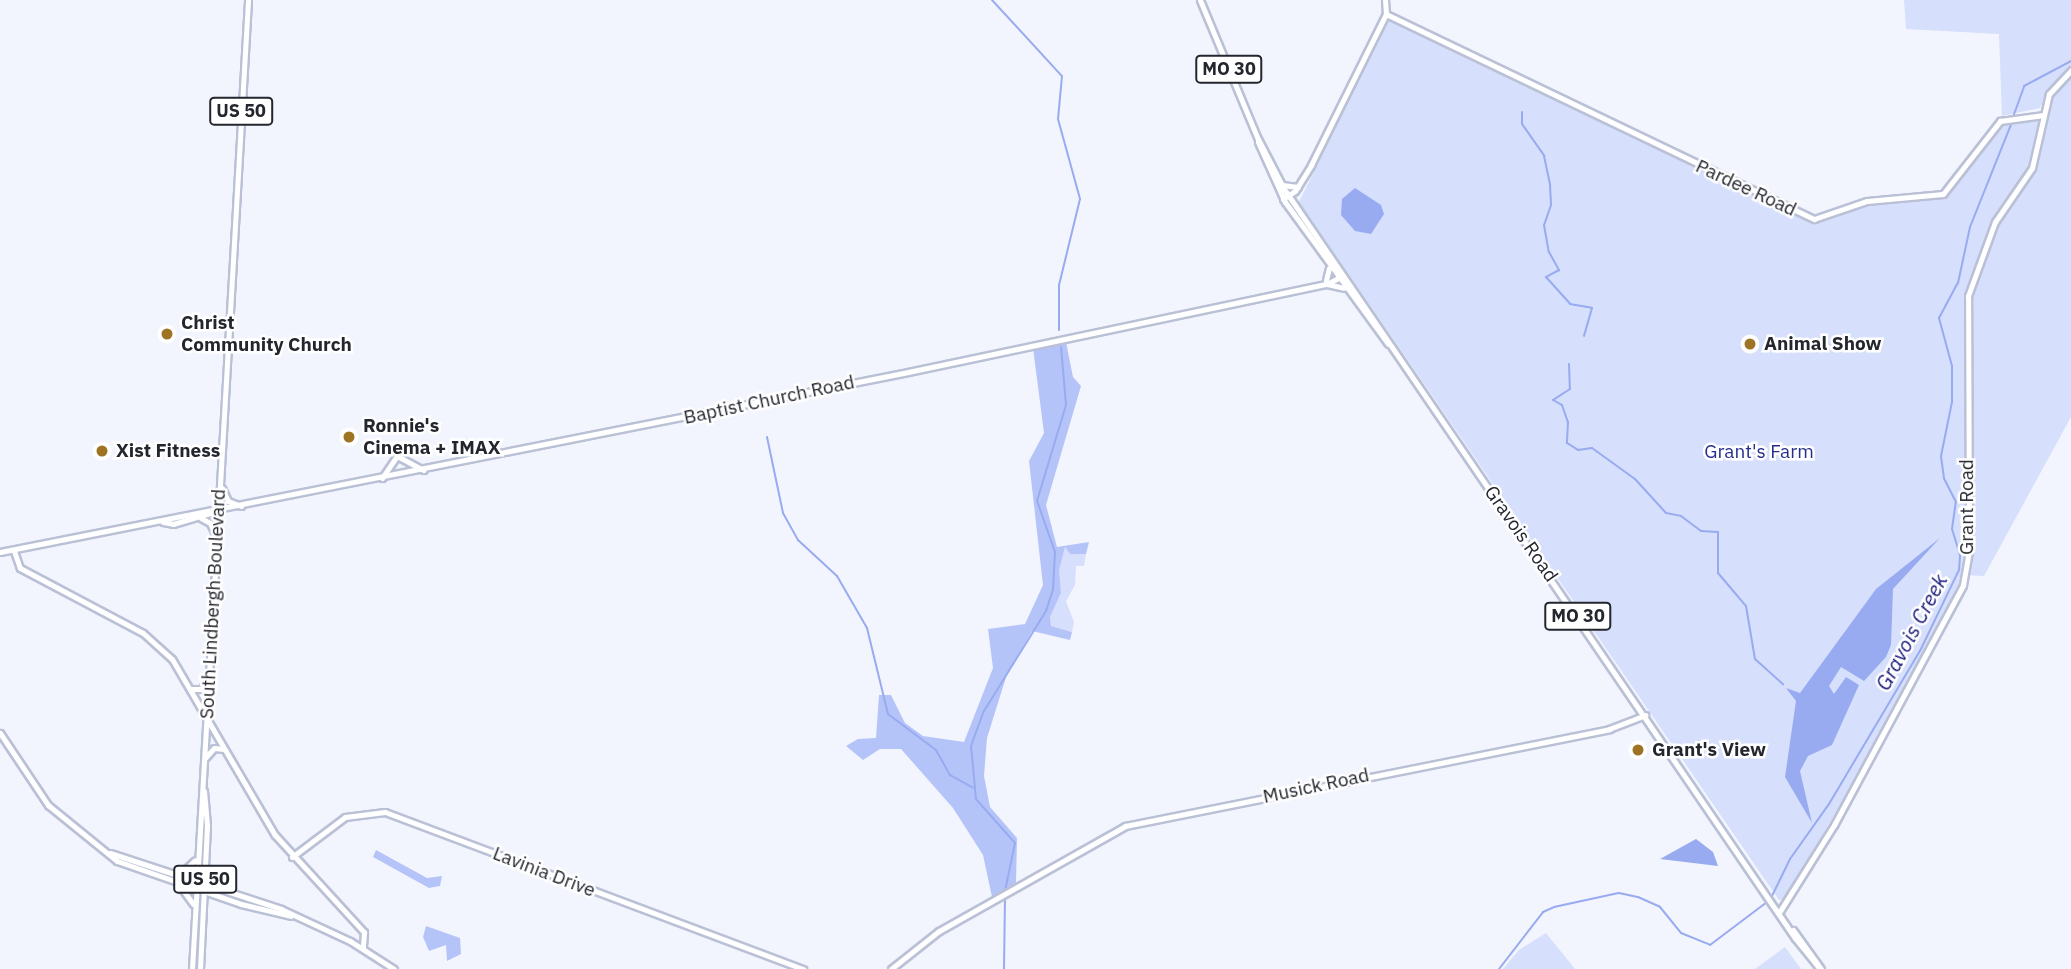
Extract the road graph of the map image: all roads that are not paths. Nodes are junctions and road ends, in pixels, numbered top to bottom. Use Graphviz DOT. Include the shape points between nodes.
graph roads {
  1 [pos="248,0"];
  2 [pos="1200,0"];
  3 [pos="1385,0"];
  4 [pos="1386,14"];
  5 [pos="2071,70"];
  6 [pos="2047,103"];
  7 [pos="2034,114"];
  8 [pos="2044,115"];
  9 [pos="1258,139"];
  10 [pos="1311,165"];
  11 [pos="1282,185"];
  12 [pos="1298,187"];
  13 [pos="1287,199"];
  14 [pos="1329,265"];
  15 [pos="1340,275"];
  16 [pos="1327,282"];
  17 [pos="1344,288"];
  18 [pos="1391,347"];
  19 [pos="424,470"];
  20 [pos="382,479"];
  21 [pos="220,485"];
  22 [pos="241,506"];
  23 [pos="219,511"];
  24 [pos="201,518"];
  25 [pos="163,522"];
  26 [pos="217,538"];
  27 [pos="14,551"];
  28 [pos="0,552"];
  29 [pos="209,680"];
  30 [pos="190,689"];
  31 [pos="1645,715"];
  32 [pos="207,720"];
  33 [pos="0,733"];
  34 [pos="224,749"];
  35 [pos="205,758"];
  36 [pos="204,789"];
  37 [pos="108,853"];
  38 [pos="197,858"];
  39 [pos="292,858"];
  40 [pos="205,867"];
  41 [pos="178,876"];
  42 [pos="195,881"];
  43 [pos="178,884"];
  44 [pos="205,884"];
  45 [pos="195,889"];
  46 [pos="223,890"];
  47 [pos="204,892"];
  48 [pos="218,897"];
  49 [pos="194,906"];
  50 [pos="203,911"];
  51 [pos="1780,911"];
  52 [pos="291,916"];
  53 [pos="363,948"];
  54 [pos="192,969"];
  55 [pos="200,969"];
  56 [pos="394,969"];
  57 [pos="803,969"];
  58 [pos="891,969"];
  59 [pos="1821,969"];
  1 -- 21 [label="street, South Lindbergh Boulevard / US 50"];
  2 -- 9 [label="street, Gravois Road / MO 30"];
  3 -- 4 [label="street"];
  4 -- 7 [label="street, Pardee Road" via="1814,219 1867,201 1943,194 2006,118"];
  4 -- 10 [label="street"];
  5 -- 6 [label="street" via="2054,85"];
  6 -- 7 [label="street"];
  6 -- 8 [label="street"];
  7 -- 8 [label="street, Pardee Road"];
  8 -- 51 [label="street, Grant Road" via="2029,174 1995,222 1968,296 1969,551 1963,585 1834,825"];
  9 -- 11 [label="street, Gravois Road / MO 30"];
  9 -- 13 [label="street, Gravois Road / MO 30" via="1259,152"];
  10 -- 12 [label="street"];
  10 -- 13 [label="street" via="1301,188"];
  11 -- 12 [label="street"];
  11 -- 13 [label="street, Gravois Road / MO 30"];
  12 -- 13 [label="street"];
  13 -- 14 [label="street, Gravois Road / MO 30"];
  13 -- 15 [label="street, Gravois Road / MO 30"];
  14 -- 15 [label="street, Gravois Road / MO 30"];
  14 -- 16 [label="street"];
  15 -- 16 [label="street, Baptist Church Road"];
  15 -- 17 [label="street, Gravois Road / MO 30"];
  15 -- 18 [label="street, Gravois Road / MO 30"];
  16 -- 17 [label="street"];
  16 -- 19 [label="street, Baptist Church Road"];
  17 -- 18 [label="street, Gravois Road / MO 30"];
  18 -- 31 [label="street, Gravois Road / MO 30"];
  19 -- 20 [label="street, Baptist Church Road"];
  19 -- 20 [label="street" via="397,456"];
  20 -- 22 [label="street, Baptist Church Road"];
  21 -- 22 [label="street" via="227,499"];
  21 -- 23 [label="street, South Lindbergh Boulevard / US 50"];
  22 -- 23 [label="street, Baptist Church Road"];
  23 -- 24 [label="street, Baptist Church Road"];
  23 -- 25 [label="street, Baptist Church Road" via="207,509"];
  23 -- 26 [label="street, South Lindbergh Boulevard / US 50"];
  24 -- 25 [label="street, Baptist Church Road"];
  24 -- 26 [label="street" via="210,523"];
  25 -- 27 [label="street, Baptist Church Road"];
  26 -- 29 [label="street, South Lindbergh Boulevard / US 50"];
  27 -- 28 [label="street, Baptist Church Road"];
  27 -- 30 [label="street" via="25,571 155,642 176,663"];
  29 -- 30 [label="street" via="201,689"];
  29 -- 32 [label="street, South Lindbergh Boulevard / US 50"];
  30 -- 32 [label="street"];
  31 -- 51 [label="street, Gravois Road / MO 30"];
  31 -- 58 [label="street, Musick Road" via="1609,729 1130,824 1001,895 917,946"];
  32 -- 34 [label="street"];
  32 -- 35 [label="street, South Lindbergh Boulevard / US 50"];
  33 -- 37 [label="street" via="48,805"];
  34 -- 35 [label="street" via="214,748"];
  34 -- 39 [label="street"];
  35 -- 36 [label="street, South Lindbergh Boulevard / US 50"];
  36 -- 38 [label="street, South Lindbergh Boulevard / US 50"];
  36 -- 40 [label="street, South Lindbergh Boulevard / US 50"];
  37 -- 41 [label="street"];
  37 -- 43 [label="street" via="136,870"];
  38 -- 41 [label="street"];
  38 -- 42 [label="street, South Lindbergh Boulevard / US 50"];
  39 -- 53 [label="street" via="364,932"];
  39 -- 57 [label="street, Lavinia Drive" via="345,817 385,812"];
  40 -- 44 [label="street, South Lindbergh Boulevard / US 50"];
  40 -- 46 [label="street"];
  41 -- 42 [label="street"];
  42 -- 44 [label="street"];
  42 -- 45 [label="street, South Lindbergh Boulevard / US 50"];
  43 -- 45 [label="street"];
  43 -- 49 [label="street"];
  44 -- 46 [label="street"];
  44 -- 47 [label="street, South Lindbergh Boulevard / US 50"];
  45 -- 47 [label="street"];
  45 -- 49 [label="street, South Lindbergh Boulevard / US 50"];
  46 -- 52 [label="street"];
  47 -- 48 [label="street"];
  47 -- 50 [label="street, South Lindbergh Boulevard / US 50"];
  48 -- 50 [label="street"];
  48 -- 52 [label="street"];
  49 -- 54 [label="street, South Lindbergh Boulevard / US 50"];
  50 -- 55 [label="street, South Lindbergh Boulevard / US 50"];
  51 -- 59 [label="street, Gravois Road / MO 30"];
  52 -- 53 [label="street"];
  53 -- 56 [label="street"];
}
